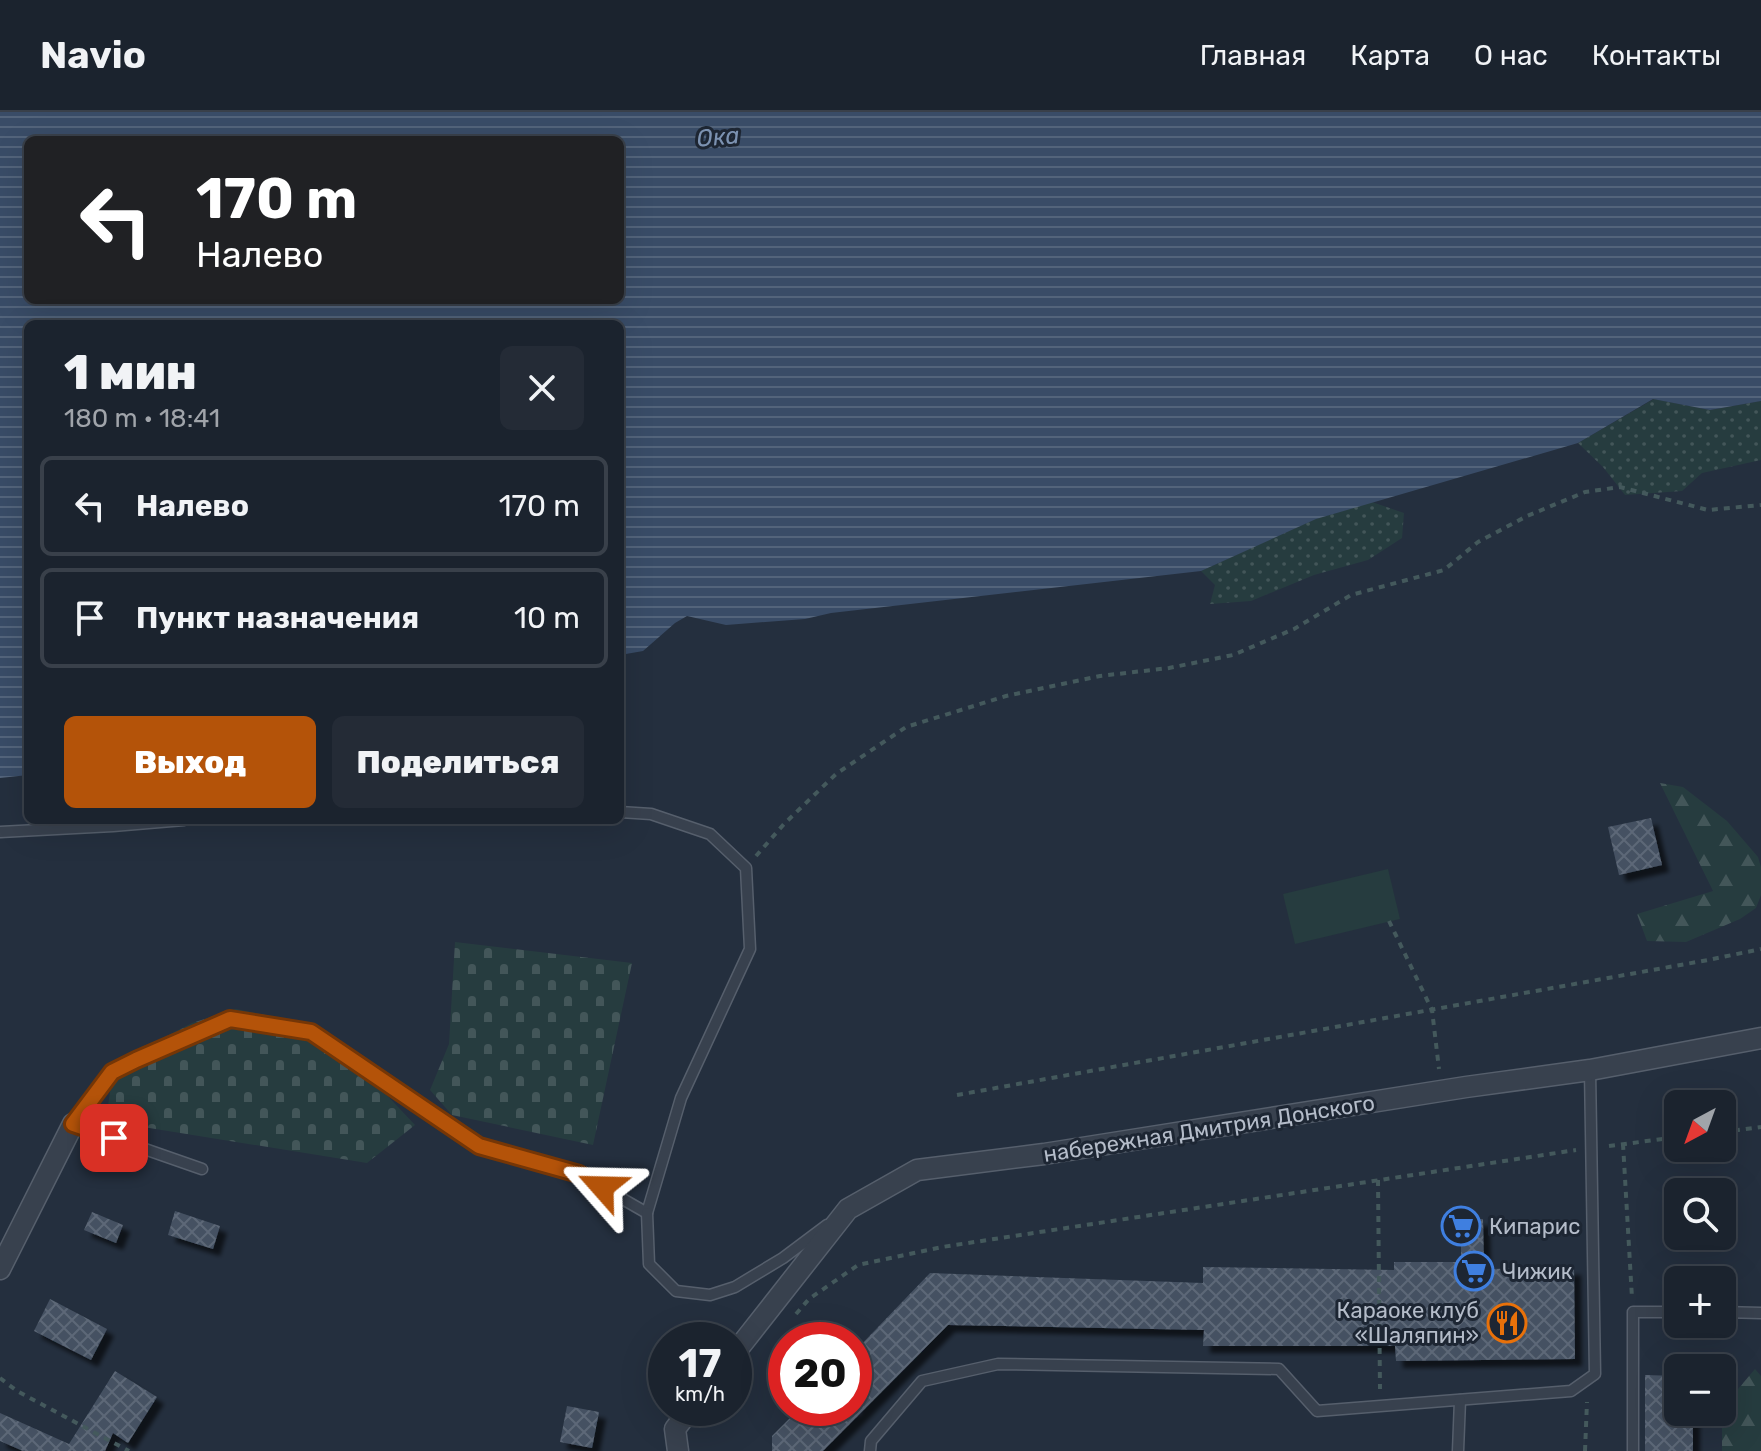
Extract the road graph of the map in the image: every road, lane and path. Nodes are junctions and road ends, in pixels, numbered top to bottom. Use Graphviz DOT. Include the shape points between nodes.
graph roads {
  1 [pos="1761,505"];
  2 [pos="624,812"];
  3 [pos="137,824"];
  4 [pos="0,832"];
  5 [pos="746,868"];
  6 [pos="1389,921"];
  7 [pos="1761,949"];
  8 [pos="1432,1010"];
  9 [pos="1761,1038"];
  10 [pos="1590,1070"];
  11 [pos="1442,1091"];
  12 [pos="957,1095"];
  13 [pos="73,1124"];
  14 [pos="1761,1127"];
  15 [pos="1736,1130"];
  16 [pos="1664,1139"];
  17 [pos="1623,1144"];
  18 [pos="1592,1148"];
  19 [pos="202,1169"];
  20 [pos="1378,1180"];
  21 [pos="848,1209"];
  22 [pos="647,1213"];
  23 [pos="0,1269"];
  24 [pos="1633,1312"];
  25 [pos="1664,1312"];
  26 [pos="1736,1312"];
  27 [pos="1761,1313"];
  28 [pos="790,1322"];
  29 [pos="752,1331"];
  30 [pos="0,1378"];
  31 [pos="1460,1400"];
  32 [pos="1380,1406"];
  33 [pos="1586,1417"];
  34 [pos="677,1426"];
  35 [pos="129,1451"];
  36 [pos="678,1451"];
  37 [pos="870,1451"];
  38 [pos="1458,1451"];
  39 [pos="1585,1451"];
  40 [pos="1633,1451"];
  1 -- 5 [label="path" via="1708,510 1620,487 1585,492 1478,542 1444,570 1351,595 1294,629 1233,655 1006,696 906,727 836,774"];
  2 -- 5 [label="lane" via="651,814 710,834"];
  3 -- 4 [label="lane"];
  5 -- 22 [label="lane" via="750,949 681,1098"];
  6 -- 8 [label="path"];
  7 -- 8 [label="path"];
  8 -- 11 [label="path"];
  8 -- 12 [label="path"];
  9 -- 10 [label="street, набережная Дмитрия Донского"];
  10 -- 11 [label="street, набережная Дмитрия Донского"];
  10 -- 18 [label="lane"];
  11 -- 21 [label="street, набережная Дмитрия Донского" via="917,1170"];
  13 -- 19 [label="lane"];
  13 -- 22 [label="lane" via="112,1072 230,1019 270,1025 311,1032 479,1146 579,1174"];
  13 -- 23 [label="street"];
  14 -- 15 [label="path"];
  16 -- 17 [label="path"];
  17 -- 18 [label="path"];
  17 -- 24 [label="path"];
  18 -- 20 [label="path"];
  18 -- 31 [label="lane" via="1595,1374 1571,1391"];
  20 -- 28 [label="path" via="964,1243 858,1265 809,1299"];
  20 -- 32 [label="path"];
  21 -- 22 [label="lane" via="783,1258 735,1287 710,1295 676,1291 649,1264"];
  21 -- 29 [label="street, набережная Дмитрия Донского"];
  24 -- 25 [label="lane"];
  24 -- 40 [label="lane"];
  26 -- 27 [label="lane"];
  30 -- 35 [label="path"];
  31 -- 32 [label="lane"];
  31 -- 38 [label="lane"];
  32 -- 37 [label="lane" via="1317,1411 1279,1369 998,1364 922,1381 871,1441"];
  33 -- 39 [label="path"];
  34 -- 36 [label="street"];
}
